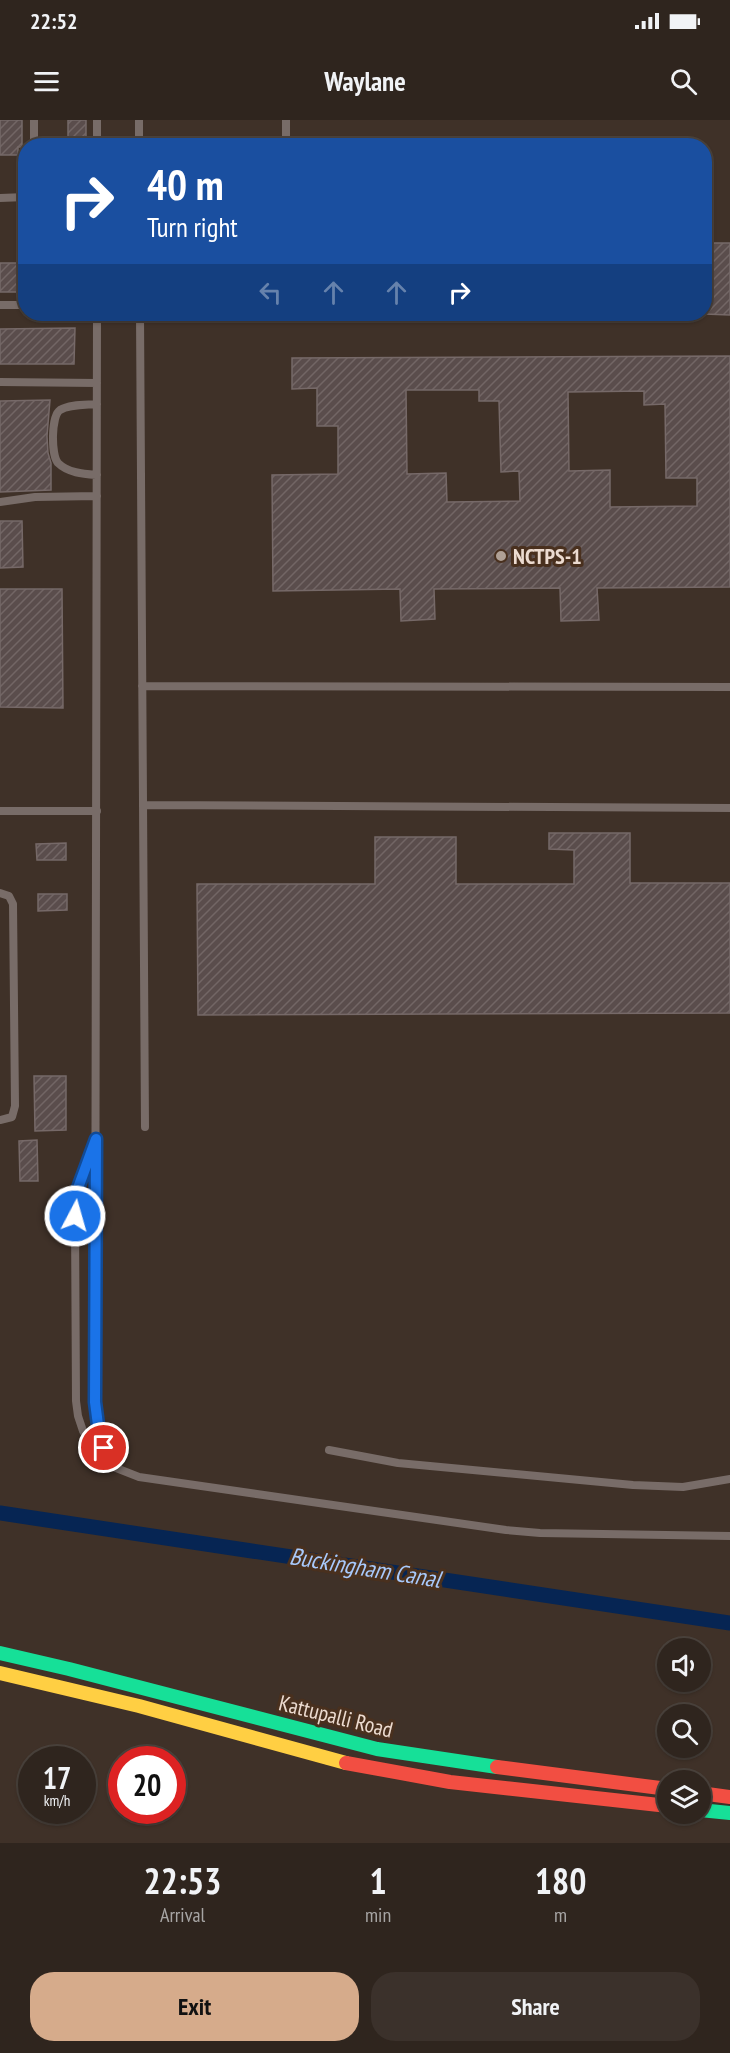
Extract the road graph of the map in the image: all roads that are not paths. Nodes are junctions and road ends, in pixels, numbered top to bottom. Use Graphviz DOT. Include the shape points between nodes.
graph roads {
  1 [pos="34,120"];
  2 [pos="97,120"];
  3 [pos="139,120"];
  4 [pos="286,120"];
  5 [pos="34,138"];
  6 [pos="97,138"];
  7 [pos="139,138"];
  8 [pos="286,138"];
  9 [pos="18,197"];
  10 [pos="0,198"];
  11 [pos="18,304"];
  12 [pos="0,305"];
  13 [pos="97,321"];
  14 [pos="140,321"];
  15 [pos="0,382"];
  16 [pos="97,383"];
  17 [pos="97,404"];
  18 [pos="97,475"];
  19 [pos="97,496"];
  20 [pos="0,502"];
  21 [pos="142,686"];
  22 [pos="730,687"];
  23 [pos="143,805"];
  24 [pos="730,808"];
  25 [pos="0,811"];
  26 [pos="97,811"];
  27 [pos="0,893"];
  28 [pos="0,1120"];
  29 [pos="145,1127"];
  30 [pos="96,1139"];
  31 [pos="329,1450"];
  32 [pos="111,1466"];
  33 [pos="730,1479"];
  34 [pos="730,1536"];
  35 [pos="0,1653"];
  36 [pos="0,1673"];
  37 [pos="657,1788"];
  38 [pos="711,1794"];
  39 [pos="730,1797"];
  40 [pos="657,1805"];
  41 [pos="711,1811"];
  42 [pos="730,1813"];
  1 -- 5 [label="lane"];
  2 -- 6 [label="lane"];
  3 -- 7 [label="lane"];
  4 -- 8 [label="lane"];
  9 -- 10 [label="lane"];
  11 -- 12 [label="lane"];
  13 -- 16 [label="lane"];
  14 -- 21 [label="lane"];
  15 -- 16 [label="lane"];
  16 -- 17 [label="lane"];
  17 -- 18 [label="lane"];
  17 -- 18 [label="lane" via="60,410 56,415 54,455 57,462 79,473"];
  18 -- 19 [label="lane"];
  19 -- 20 [label="lane" via="35,496"];
  19 -- 26 [label="lane"];
  21 -- 22 [label="lane"];
  21 -- 23 [label="lane"];
  23 -- 24 [label="lane"];
  23 -- 29 [label="lane"];
  25 -- 26 [label="lane"];
  26 -- 30 [label="lane"];
  27 -- 28 [label="lane" via="12,899 14,912 15,1106 12,1117"];
  30 -- 32 [label="lane" via="95,1402 100,1438"];
  30 -- 32 [label="lane" via="78,1188 75,1216 76,1401 83,1431"];
  31 -- 33 [label="lane" via="398,1463 633,1485 683,1487"];
  32 -- 34 [label="lane" via="149,1478 506,1530"];
  35 -- 37 [label="main road, Kattupalli Road" via="377,1749"];
  36 -- 40 [label="main road, Kattupalli Road" via="363,1767 450,1782"];
  38 -- 39 [label="main road"];
  41 -- 42 [label="main road"];
}
